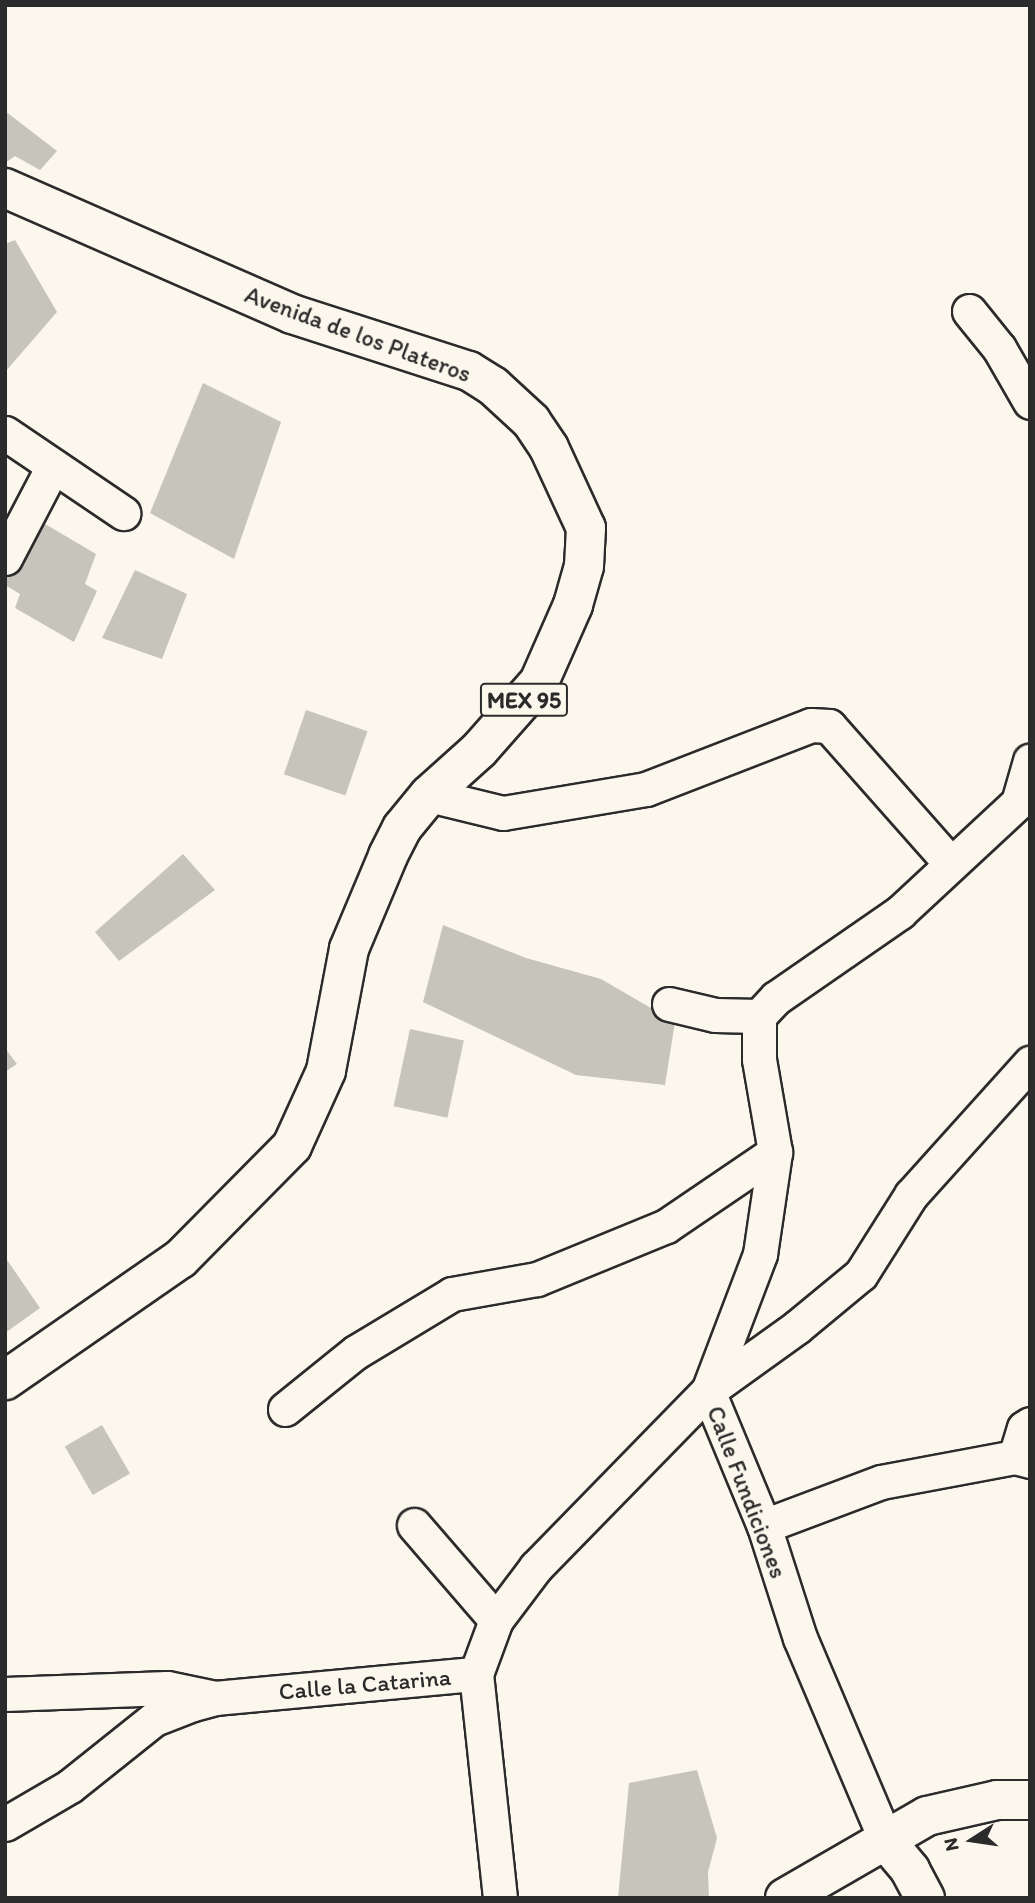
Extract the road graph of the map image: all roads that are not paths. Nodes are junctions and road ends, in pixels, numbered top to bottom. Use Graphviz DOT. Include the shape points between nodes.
graph roads {
  1 [pos="5,188"];
  2 [pos="969,311"];
  3 [pos="1030,402"];
  4 [pos="5,433"];
  5 [pos="53,466"];
  6 [pos="123,513"];
  7 [pos="5,558"];
  8 [pos="1030,761"];
  9 [pos="429,795"];
  10 [pos="1025,795"];
  11 [pos="950,863"];
  12 [pos="669,1004"];
  13 [pos="759,1016"];
  14 [pos="1030,1063"];
  15 [pos="775,1152"];
  16 [pos="5,1380"];
  17 [pos="708,1391"];
  18 [pos="285,1409"];
  19 [pos="1030,1424"];
  20 [pos="1022,1459"];
  21 [pos="414,1525"];
  22 [pos="764,1526"];
  23 [pos="496,1620"];
  24 [pos="476,1674"];
  25 [pos="5,1694"];
  26 [pos="215,1698"];
  27 [pos="1030,1800"];
  28 [pos="5,1824"];
  29 [pos="886,1841"];
  30 [pos="500,1898"];
  31 [pos="785,1898"];
  32 [pos="925,1898"];
  1 -- 9 [label="main road, Avenida de los Plateros / MEX 95" via="292,314 469,371 494,386 531,421 578,504 586,528 584,566 557,647 539,682 480,750"];
  2 -- 3 [label="street" via="999,348"];
  4 -- 5 [label="street"];
  5 -- 6 [label="street"];
  5 -- 7 [label="street"];
  8 -- 10 [label="street"];
  9 -- 11 [label="street" via="503,813 646,789 811,725 828,726"];
  9 -- 16 [label="main road, Avenida de los Plateros / MEX 95" via="402,828 368,898 349,949 326,1071 292,1146 180,1259"];
  10 -- 11 [label="street"];
  11 -- 13 [label="street" via="900,912 776,998"];
  12 -- 13 [label="street" via="715,1015"];
  13 -- 15 [label="street" via="759,1059"];
  14 -- 17 [label="street, Calle Fundiciones" via="911,1195 861,1273 797,1327"];
  15 -- 17 [label="street" via="760,1254"];
  15 -- 18 [label="street" via="666,1226 537,1279 452,1294 375,1340"];
  17 -- 22 [label="street, Calle Fundiciones"];
  17 -- 23 [label="street, Calle la Catarina" via="536,1567"];
  19 -- 20 [label="street" via="1024,1428"];
  20 -- 22 [label="street" via="881,1482"];
  21 -- 23 [label="street"];
  22 -- 29 [label="street, Calle Fundiciones" via="800,1638"];
  23 -- 24 [label="street, Calle la Catarina"];
  24 -- 26 [label="street, Calle la Catarina"];
  24 -- 30 [label="street"];
  25 -- 26 [label="street" via="167,1688"];
  26 -- 28 [label="street, Calle la Catarina" via="154,1719 70,1786"];
  27 -- 29 [label="main road" via="958,1806 927,1816"];
  29 -- 31 [label="main road"];
  29 -- 32 [label="main road, Calle Fundiciones"];
}
